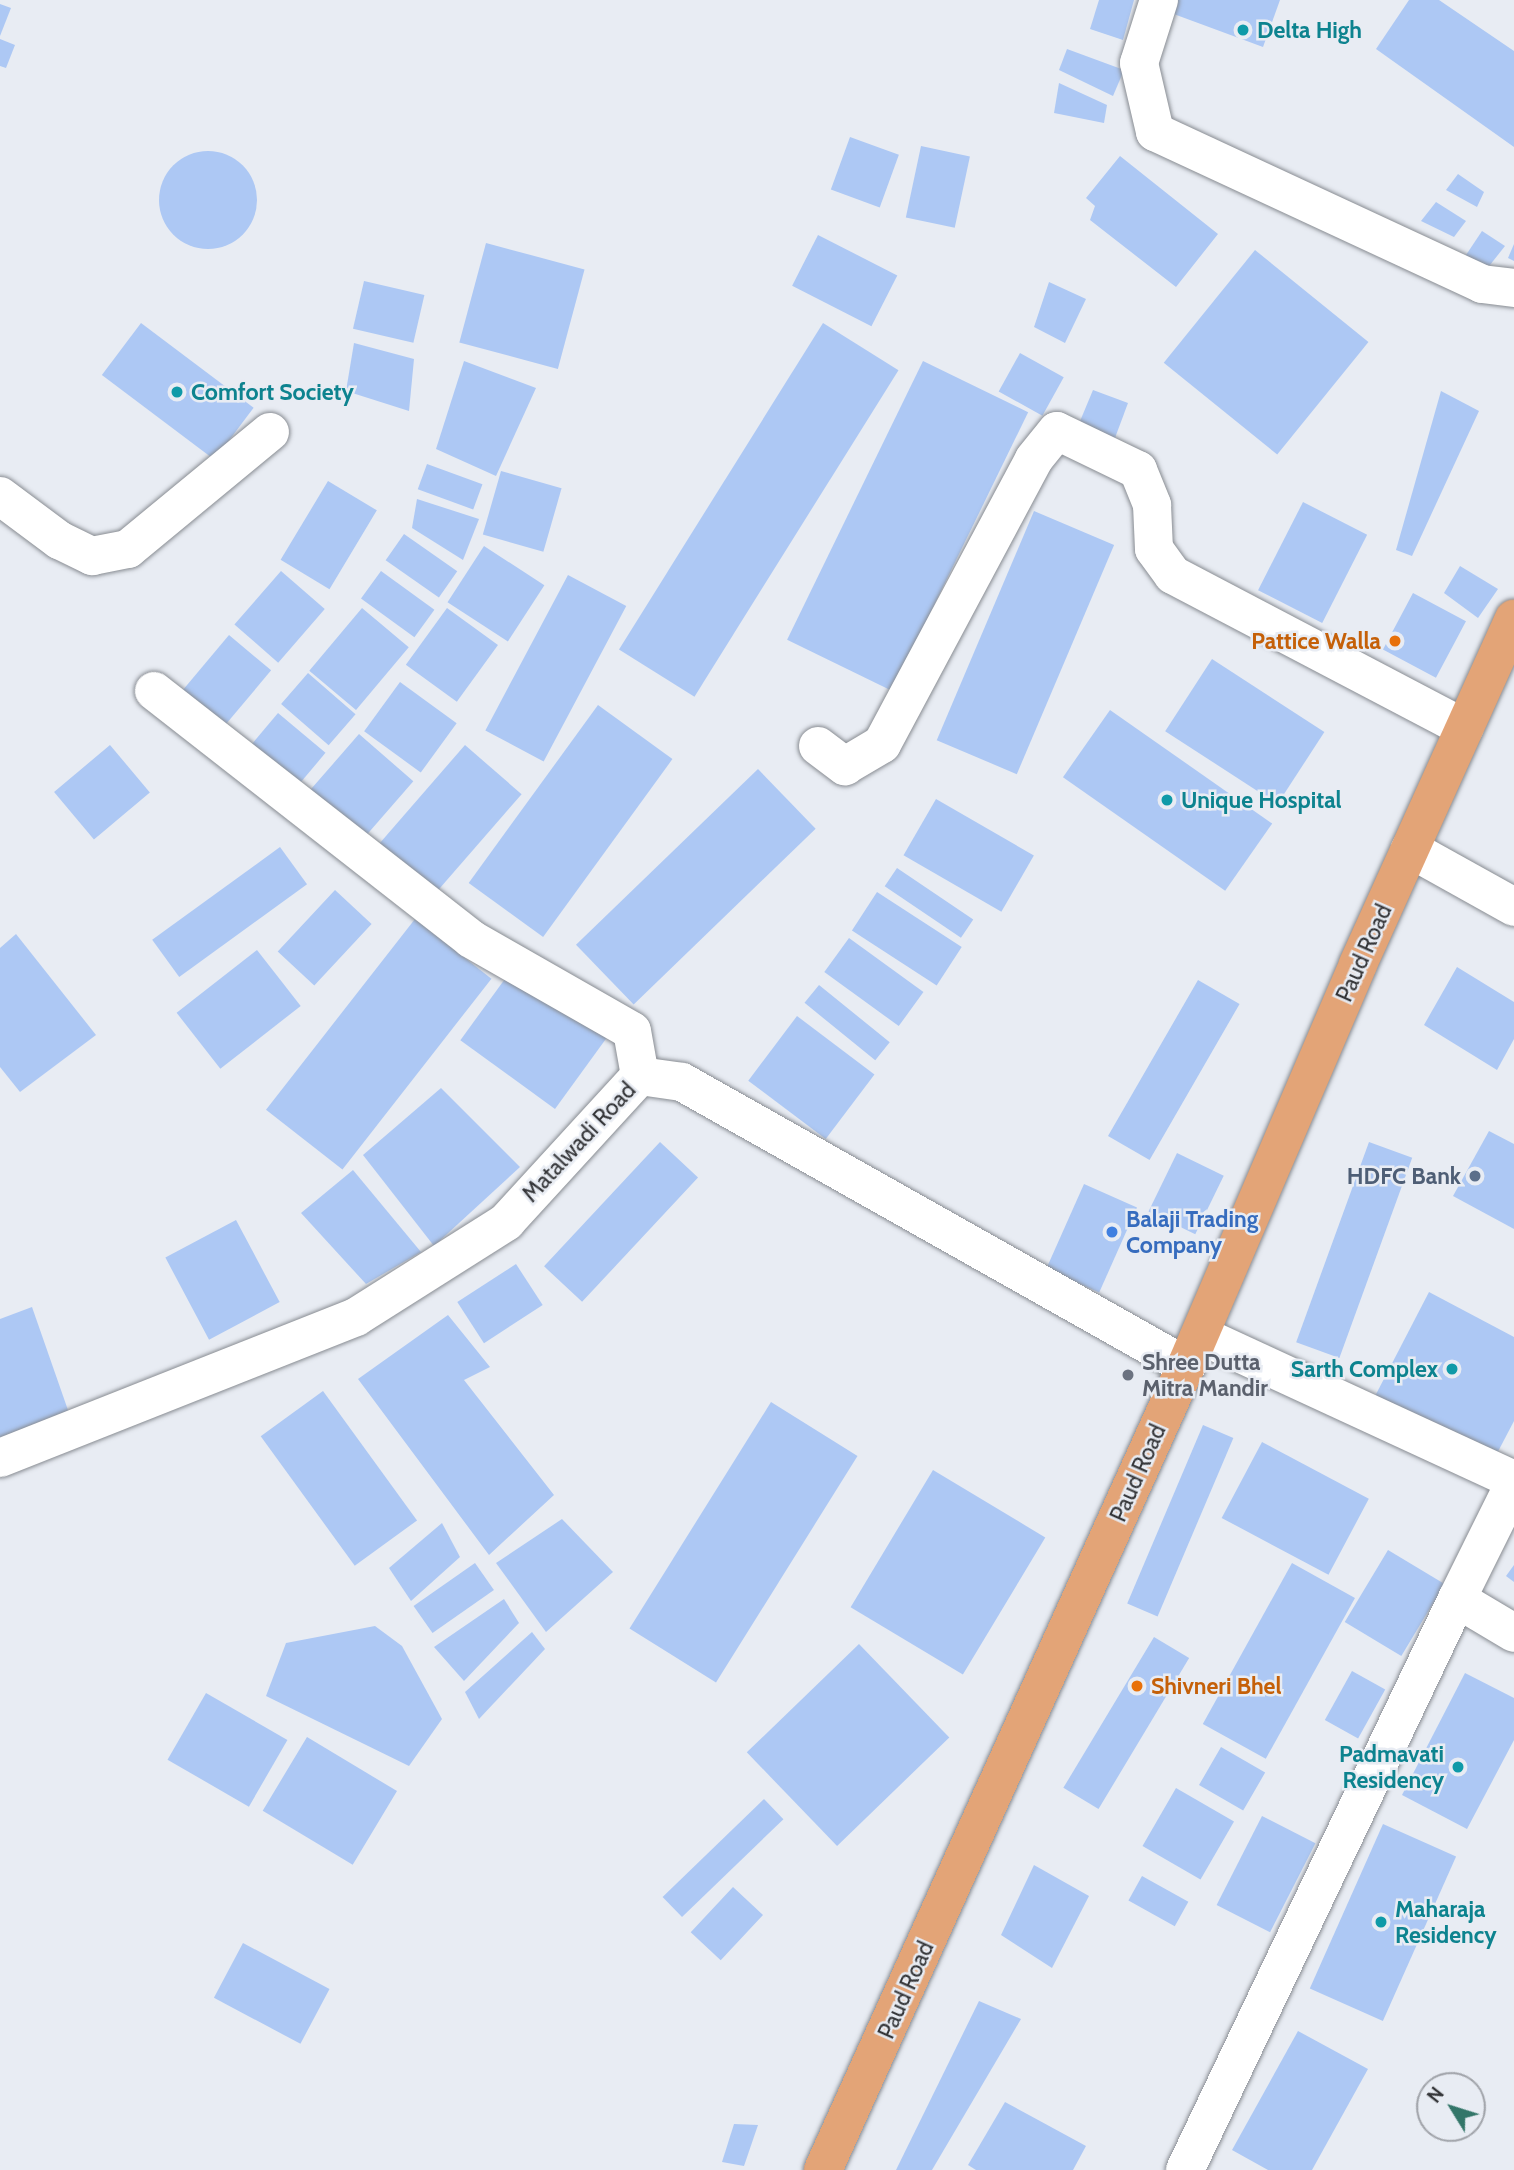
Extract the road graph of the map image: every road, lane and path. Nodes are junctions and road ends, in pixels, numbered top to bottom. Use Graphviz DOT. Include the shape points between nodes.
graph roads {
  1 [pos="1159,0"];
  2 [pos="1514,288"];
  3 [pos="270,432"];
  4 [pos="0,496"];
  5 [pos="1514,619"];
  6 [pos="154,691"];
  7 [pos="1464,727"];
  8 [pos="818,746"];
  9 [pos="1410,849"];
  10 [pos="1514,907"];
  11 [pos="640,1076"];
  12 [pos="1193,1350"];
  13 [pos="0,1458"];
  14 [pos="1514,1482"];
  15 [pos="1457,1599"];
  16 [pos="1514,1633"];
  17 [pos="823,2170"];
  18 [pos="1185,2170"];
  1 -- 2 [label="street" via="1139,63 1155,132 1482,284"];
  3 -- 4 [label="street" via="128,549 92,556 59,540"];
  5 -- 7 [label="main road, Paud Road"];
  6 -- 11 [label="street" via="471,939 632,1031"];
  7 -- 8 [label="street" via="1173,575 1154,550 1152,505 1138,470 1057,431 1034,459 882,744 845,766"];
  7 -- 9 [label="main road, Paud Road"];
  9 -- 10 [label="street"];
  9 -- 12 [label="main road, Paud Road"];
  11 -- 12 [label="street, Matalwadi Road" via="682,1082"];
  11 -- 13 [label="street, Matalwadi Road" via="506,1222 356,1317"];
  12 -- 14 [label="street, Matalwadi Road"];
  12 -- 17 [label="main road, Paud Road"];
  14 -- 15 [label="street"];
  15 -- 16 [label="street"];
  15 -- 18 [label="street"];
}
